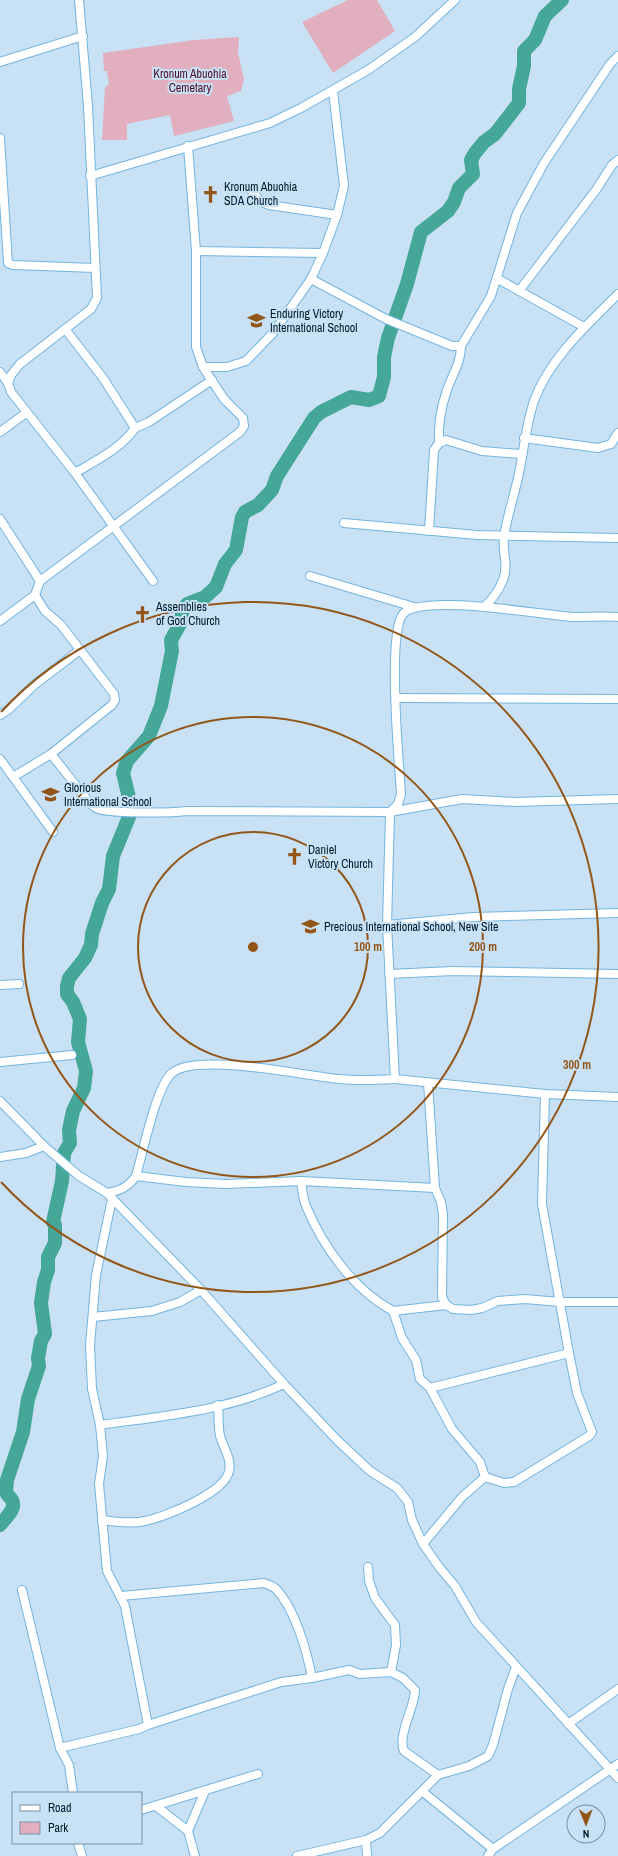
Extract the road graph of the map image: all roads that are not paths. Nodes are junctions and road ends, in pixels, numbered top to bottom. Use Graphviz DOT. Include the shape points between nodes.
graph roads {
  1 [pos="79,0"];
  2 [pos="455,0"];
  3 [pos="83,36"];
  4 [pos="618,56"];
  5 [pos="0,62"];
  6 [pos="333,91"];
  7 [pos="0,138"];
  8 [pos="188,146"];
  9 [pos="618,160"];
  10 [pos="90,176"];
  11 [pos="251,190"];
  12 [pos="337,215"];
  13 [pos="196,251"];
  14 [pos="323,253"];
  15 [pos="96,268"];
  16 [pos="311,279"];
  17 [pos="498,279"];
  18 [pos="519,291"];
  19 [pos="618,294"];
  20 [pos="584,327"];
  21 [pos="65,329"];
  22 [pos="461,346"];
  23 [pos="203,367"];
  24 [pos="0,372"];
  25 [pos="212,380"];
  26 [pos="8,383"];
  27 [pos="26,412"];
  28 [pos="135,428"];
  29 [pos="0,432"];
  30 [pos="618,433"];
  31 [pos="524,438"];
  32 [pos="440,442"];
  33 [pos="521,454"];
  34 [pos="75,473"];
  35 [pos="0,519"];
  36 [pos="344,523"];
  37 [pos="112,526"];
  38 [pos="429,531"];
  39 [pos="504,536"];
  40 [pos="618,538"];
  41 [pos="310,576"];
  42 [pos="40,581"];
  43 [pos="153,581"];
  44 [pos="35,595"];
  45 [pos="414,607"];
  46 [pos="484,607"];
  47 [pos="618,617"];
  48 [pos="0,621"];
  49 [pos="80,650"];
  50 [pos="396,698"];
  51 [pos="618,699"];
  52 [pos="0,715"];
  53 [pos="51,754"];
  54 [pos="0,759"];
  55 [pos="13,777"];
  56 [pos="618,799"];
  57 [pos="390,812"];
  58 [pos="53,832"];
  59 [pos="618,913"];
  60 [pos="387,925"];
  61 [pos="389,974"];
  62 [pos="618,974"];
  63 [pos="19,984"];
  64 [pos="0,985"];
  65 [pos="72,1055"];
  66 [pos="0,1062"];
  67 [pos="395,1079"];
  68 [pos="428,1083"];
  69 [pos="545,1094"];
  70 [pos="618,1098"];
  71 [pos="0,1101"];
  72 [pos="44,1146"];
  73 [pos="0,1157"];
  74 [pos="136,1176"];
  75 [pos="301,1181"];
  76 [pos="435,1188"];
  77 [pos="109,1196"];
  78 [pos="201,1290"];
  79 [pos="560,1302"];
  80 [pos="618,1302"];
  81 [pos="446,1305"];
  82 [pos="393,1312"];
  83 [pos="93,1317"];
  84 [pos="569,1353"];
  85 [pos="284,1384"];
  86 [pos="430,1388"];
  87 [pos="218,1405"];
  88 [pos="100,1424"];
  89 [pos="485,1477"];
  90 [pos="102,1520"];
  91 [pos="423,1544"];
  92 [pos="368,1567"];
  93 [pos="22,1590"];
  94 [pos="121,1596"];
  95 [pos="516,1667"];
  96 [pos="391,1672"];
  97 [pos="312,1678"];
  98 [pos="618,1689"];
  99 [pos="568,1724"];
  100 [pos="148,1725"];
  101 [pos="60,1748"];
  102 [pos="618,1764"];
  103 [pos="610,1768"];
  104 [pos="258,1774"];
  105 [pos="438,1775"];
  106 [pos="618,1778"];
  107 [pos="73,1792"];
  108 [pos="205,1792"];
  109 [pos="423,1792"];
  110 [pos="156,1806"];
  111 [pos="142,1810"];
  112 [pos="188,1831"];
  113 [pos="366,1840"];
  114 [pos="79,1844"];
  115 [pos="493,1849"];
  116 [pos="82,1856"];
  117 [pos="195,1856"];
  118 [pos="297,1856"];
  119 [pos="367,1856"];
  120 [pos="488,1856"];
  1 -- 3 [label="street"];
  2 -- 6 [label="street" via="415,37"];
  3 -- 5 [label="street"];
  3 -- 10 [label="street"];
  4 -- 17 [label="street" via="610,64 540,169 517,213"];
  6 -- 8 [label="street" via="270,123"];
  6 -- 12 [label="street" via="344,186"];
  7 -- 15 [label="street" via="8,263"];
  8 -- 10 [label="street"];
  8 -- 13 [label="street"];
  9 -- 18 [label="street"];
  10 -- 15 [label="street"];
  11 -- 12 [label="street" via="261,202 269,205"];
  12 -- 14 [label="street"];
  13 -- 14 [label="street"];
  13 -- 23 [label="street" via="196,347"];
  14 -- 16 [label="street"];
  15 -- 21 [label="street" via="97,298 91,309"];
  16 -- 22 [label="street" via="386,319 452,346"];
  16 -- 23 [label="street" via="273,333 246,361 228,367"];
  17 -- 18 [label="street"];
  17 -- 22 [label="street" via="487,304"];
  18 -- 20 [label="street"];
  19 -- 20 [label="street"];
  20 -- 31 [label="street" via="542,383 534,401"];
  21 -- 26 [label="street" via="20,364"];
  21 -- 28 [label="street" via="104,378"];
  22 -- 32 [label="street" via="458,367 447,390 441,412 438,430"];
  23 -- 25 [label="street"];
  24 -- 26 [label="street"];
  25 -- 28 [label="street" via="149,422"];
  25 -- 37 [label="street" via="224,399 243,418 244,426 240,432"];
  26 -- 27 [label="street" via="11,392"];
  27 -- 29 [label="street"];
  27 -- 34 [label="street"];
  28 -- 34 [label="street" via="131,435 108,453"];
  30 -- 31 [label="street" via="611,444 598,448"];
  31 -- 33 [label="street"];
  32 -- 33 [label="street" via="446,440 482,451"];
  32 -- 38 [label="street" via="434,450"];
  33 -- 39 [label="street"];
  34 -- 37 [label="street"];
  35 -- 42 [label="street"];
  36 -- 38 [label="street"];
  37 -- 42 [label="street"];
  37 -- 43 [label="street"];
  38 -- 39 [label="street"];
  39 -- 40 [label="street"];
  39 -- 46 [label="street" via="504,580 491,601"];
  41 -- 45 [label="street"];
  42 -- 44 [label="street"];
  44 -- 48 [label="street"];
  44 -- 49 [label="street" via="45,611 61,625"];
  45 -- 46 [label="street" via="446,604"];
  45 -- 50 [label="street" via="403,614 396,632"];
  46 -- 47 [label="street" via="573,617"];
  49 -- 52 [label="street"];
  49 -- 53 [label="street" via="114,694 115,700"];
  50 -- 51 [label="street"];
  50 -- 57 [label="street" via="401,794 398,804"];
  53 -- 55 [label="street"];
  53 -- 57 [label="street" via="77,789 96,808 110,811"];
  54 -- 55 [label="street"];
  55 -- 58 [label="street"];
  56 -- 57 [label="street" via="516,802 462,799"];
  57 -- 60 [label="street"];
  59 -- 60 [label="street" via="473,917"];
  60 -- 61 [label="street"];
  61 -- 62 [label="street" via="452,971"];
  61 -- 67 [label="street"];
  63 -- 64 [label="street"];
  65 -- 66 [label="street"];
  67 -- 68 [label="street"];
  67 -- 74 [label="street" via="340,1079 220,1064 185,1067 170,1074 160,1092"];
  68 -- 69 [label="street"];
  68 -- 76 [label="street"];
  69 -- 70 [label="street"];
  69 -- 79 [label="street" via="542,1204"];
  71 -- 72 [label="street"];
  72 -- 73 [label="street" via="26,1153"];
  72 -- 77 [label="street" via="79,1176"];
  74 -- 75 [label="street" via="226,1184"];
  74 -- 77 [label="street" via="118,1192"];
  75 -- 76 [label="street"];
  75 -- 82 [label="street" via="305,1205 331,1253 353,1281 377,1303"];
  76 -- 81 [label="street" via="443,1215 442,1297"];
  77 -- 78 [label="street"];
  77 -- 83 [label="street" via="96,1275"];
  78 -- 83 [label="street" via="180,1302 152,1311"];
  78 -- 85 [label="street"];
  79 -- 80 [label="street"];
  79 -- 81 [label="street" via="524,1299 498,1301 471,1310 453,1309"];
  79 -- 84 [label="street"];
  81 -- 82 [label="street"];
  82 -- 86 [label="street" via="402,1338 416,1360 420,1379"];
  83 -- 88 [label="street" via="90,1345 92,1390"];
  84 -- 86 [label="street"];
  84 -- 89 [label="street" via="577,1393 592,1432 514,1482 504,1483"];
  85 -- 87 [label="street" via="263,1394"];
  85 -- 91 [label="street" via="370,1471 397,1488 408,1502 412,1520"];
  86 -- 89 [label="street" via="452,1429 480,1462"];
  87 -- 88 [label="street"];
  87 -- 90 [label="street" via="220,1435 230,1462 224,1482 207,1495 172,1512 145,1521 123,1523"];
  88 -- 90 [label="street" via="103,1456 99,1484"];
  89 -- 91 [label="street" via="462,1497"];
  90 -- 94 [label="street" via="107,1571"];
  91 -- 95 [label="street" via="455,1586 476,1622"];
  92 -- 96 [label="street" via="369,1581 375,1598 396,1625 396,1645"];
  93 -- 101 [label="street"];
  94 -- 97 [label="street" via="264,1583 275,1588 296,1622 305,1644"];
  94 -- 100 [label="street" via="128,1617"];
  95 -- 99 [label="street"];
  95 -- 105 [label="street" via="488,1756 469,1766"];
  96 -- 97 [label="street" via="360,1674 349,1670"];
  96 -- 105 [label="street" via="403,1678 415,1690 402,1748"];
  97 -- 100 [label="street" via="270,1685"];
  98 -- 99 [label="street"];
  99 -- 103 [label="street"];
  100 -- 101 [label="street"];
  101 -- 107 [label="street" via="68,1765"];
  102 -- 103 [label="street"];
  103 -- 106 [label="street"];
  103 -- 115 [label="street"];
  104 -- 108 [label="street"];
  105 -- 109 [label="street"];
  108 -- 110 [label="street"];
  108 -- 112 [label="street"];
  109 -- 113 [label="street" via="386,1828"];
  109 -- 115 [label="street"];
  110 -- 111 [label="street"];
  110 -- 112 [label="street"];
  112 -- 117 [label="street"];
  113 -- 118 [label="street"];
  113 -- 119 [label="street"];
  114 -- 116 [label="street"];
  115 -- 120 [label="street"];
}
